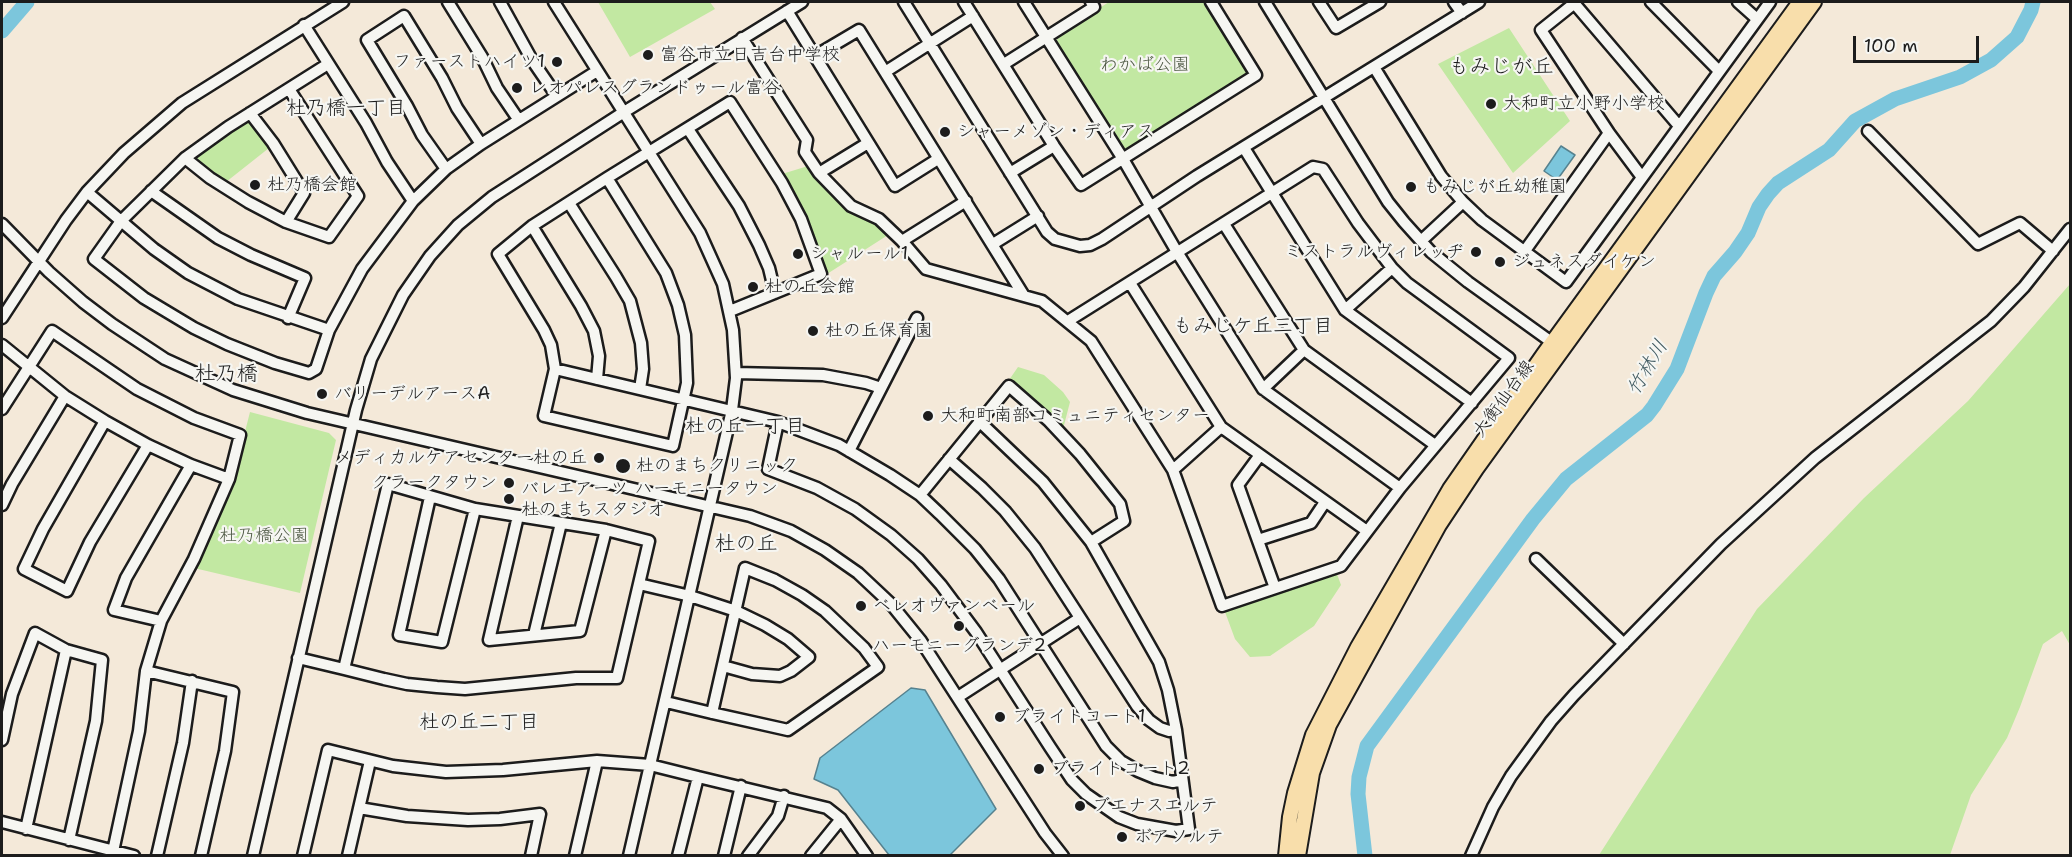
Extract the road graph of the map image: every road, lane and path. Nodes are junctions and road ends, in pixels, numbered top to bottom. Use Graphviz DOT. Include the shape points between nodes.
graph roads {
  1 [pos="343,2"];
  2 [pos="448,2"];
  3 [pos="500,2"];
  4 [pos="554,2"];
  5 [pos="802,2"];
  6 [pos="904,2"];
  7 [pos="964,2"];
  8 [pos="1024,2"];
  9 [pos="1091,2"];
  10 [pos="1211,2"];
  11 [pos="1265,2"];
  12 [pos="1319,2"];
  13 [pos="1380,2"];
  14 [pos="1455,2"];
  15 [pos="1479,2"];
  16 [pos="1575,2"];
  17 [pos="1651,2"];
  18 [pos="1738,2"];
  19 [pos="1770,2"];
  20 [pos="1800,2"];
  21 [pos="1814,2"];
  22 [pos="787,11"];
  23 [pos="1462,13"];
  24 [pos="973,16"];
  25 [pos="1757,19"];
  26 [pos="304,26"];
  27 [pos="1046,37"];
  28 [pos="742,38"];
  29 [pos="930,44"];
  30 [pos="815,56"];
  31 [pos="328,64"];
  32 [pos="1004,64"];
  33 [pos="1374,68"];
  34 [pos="597,71"];
  35 [pos="1719,71"];
  36 [pos="885,72"];
  37 [pos="289,89"];
  38 [pos="556,95"];
  39 [pos="1325,98"];
  40 [pos="624,112"];
  41 [pos="250,113"];
  42 [pos="518,120"];
  43 [pos="1679,126"];
  44 [pos="688,129"];
  45 [pos="1868,131"];
  46 [pos="1609,133"];
  47 [pos="868,143"];
  48 [pos="481,144"];
  49 [pos="1054,146"];
  50 [pos="1244,148"];
  51 [pos="649,153"];
  52 [pos="185,158"];
  53 [pos="938,159"];
  54 [pos="1123,159"];
  55 [pos="446,169"];
  56 [pos="819,173"];
  57 [pos="1010,173"];
  58 [pos="1641,176"];
  59 [pos="607,178"];
  60 [pos="151,191"];
  61 [pos="87,192"];
  62 [pos="1272,194"];
  63 [pos="413,201"];
  64 [pos="966,201"];
  65 [pos="569,202"];
  66 [pos="1463,202"];
  67 [pos="1151,206"];
  68 [pos="1038,216"];
  69 [pos="121,221"];
  70 [pos="286,222"];
  71 [pos="2,224"];
  72 [pos="1224,224"];
  73 [pos="532,226"];
  74 [pos="2070,229"];
  75 [pos="902,241"];
  76 [pos="1421,241"];
  77 [pos="993,244"];
  78 [pos="2054,251"];
  79 [pos="1177,252"];
  80 [pos="1524,252"];
  81 [pos="38,262"];
  82 [pos="1392,268"];
  83 [pos="1130,283"];
  84 [pos="775,293"];
  85 [pos="1024,296"];
  86 [pos="1345,310"];
  87 [pos="730,311"];
  88 [pos="2,318"];
  89 [pos="288,318"];
  90 [pos="917,318"];
  91 [pos="1068,321"];
  92 [pos="329,330"];
  93 [pos="2,345"];
  94 [pos="1557,346"];
  95 [pos="1304,350"];
  96 [pos="28,367"];
  97 [pos="555,369"];
  98 [pos="736,373"];
  99 [pos="597,379"];
  100 [pos="881,388"];
  101 [pos="640,389"];
  102 [pos="1263,389"];
  103 [pos="65,396"];
  104 [pos="684,399"];
  105 [pos="1472,403"];
  106 [pos="2,409"];
  107 [pos="732,410"];
  108 [pos="105,421"];
  109 [pos="980,422"];
  110 [pos="778,423"];
  111 [pos="353,424"];
  112 [pos="1221,427"];
  113 [pos="148,445"];
  114 [pos="1435,445"];
  115 [pos="849,451"];
  116 [pos="1260,455"];
  117 [pos="949,459"];
  118 [pos="191,465"];
  119 [pos="1173,470"];
  120 [pos="229,479"];
  121 [pos="1400,488"];
  122 [pos="920,495"];
  123 [pos="430,497"];
  124 [pos="1325,502"];
  125 [pos="2,505"];
  126 [pos="710,506"];
  127 [pos="475,509"];
  128 [pos="518,516"];
  129 [pos="561,523"];
  130 [pos="606,530"];
  131 [pos="1367,531"];
  132 [pos="1258,540"];
  133 [pos="1091,542"];
  134 [pos="1536,559"];
  135 [pos="639,584"];
  136 [pos="1275,588"];
  137 [pos="690,596"];
  138 [pos="736,611"];
  139 [pos="1080,618"];
  140 [pos="161,621"];
  141 [pos="534,635"];
  142 [pos="1042,643"];
  143 [pos="1624,644"];
  144 [pos="66,650"];
  145 [pos="298,658"];
  146 [pos="723,666"];
  147 [pos="344,669"];
  148 [pos="1000,670"];
  149 [pos="146,671"];
  150 [pos="192,681"];
  151 [pos="958,697"];
  152 [pos="666,702"];
  153 [pos="712,713"];
  154 [pos="1176,730"];
  155 [pos="2,740"];
  156 [pos="370,761"];
  157 [pos="597,761"];
  158 [pos="650,765"];
  159 [pos="698,777"];
  160 [pos="1182,780"];
  161 [pos="741,786"];
  162 [pos="784,796"];
  163 [pos="359,808"];
  164 [pos="841,819"];
  165 [pos="2,822"];
  166 [pos="26,829"];
  167 [pos="69,840"];
  168 [pos="113,853"];
  169 [pos="134,855"];
  170 [pos="157,855"];
  171 [pos="201,855"];
  172 [pos="253,855"];
  173 [pos="303,855"];
  174 [pos="348,855"];
  175 [pos="531,855"];
  176 [pos="575,855"];
  177 [pos="629,855"];
  178 [pos="678,855"];
  179 [pos="724,855"];
  180 [pos="748,855"];
  181 [pos="811,855"];
  182 [pos="867,855"];
  183 [pos="1063,855"];
  184 [pos="1286,855"];
  185 [pos="1298,855"];
  186 [pos="1471,855"];
  1 -- 26 [label="street"];
  2 -- 42 [label="street"];
  3 -- 38 [label="street"];
  4 -- 34 [label="street"];
  5 -- 22 [label="street"];
  6 -- 29 [label="street"];
  7 -- 24 [label="street"];
  8 -- 27 [label="street"];
  9 -- 27 [label="street" via="1094,7"];
  10 -- 54 [label="street" via="1256,75"];
  11 -- 39 [label="street"];
  12 -- 13 [label="street" via="1336,28"];
  14 -- 23 [label="street"];
  15 -- 23 [label="street"];
  16 -- 43 [label="street"];
  16 -- 46 [label="street" via="1540,30"];
  17 -- 35 [label="street"];
  18 -- 25 [label="street"];
  19 -- 25 [label="street"];
  20 -- 94 [label="main road, 大衡仙台線"];
  21 -- 94 [label="main road, 大衡仙台線"];
  22 -- 28 [label="street"];
  22 -- 30 [label="street"];
  23 -- 33 [label="street"];
  24 -- 29 [label="street"];
  24 -- 32 [label="street"];
  25 -- 35 [label="street"];
  26 -- 31 [label="street"];
  26 -- 61 [label="street" via="182,103 124,153"];
  27 -- 32 [label="street"];
  27 -- 54 [label="street"];
  28 -- 40 [label="street"];
  28 -- 56 [label="street" via="807,140 805,152"];
  29 -- 36 [label="street"];
  29 -- 57 [label="street"];
  30 -- 36 [label="street" via="859,30"];
  30 -- 47 [label="street"];
  31 -- 37 [label="street"];
  31 -- 63 [label="street"];
  32 -- 49 [label="street"];
  33 -- 39 [label="street"];
  33 -- 66 [label="street" via="1441,176"];
  34 -- 38 [label="street"];
  34 -- 40 [label="street"];
  35 -- 43 [label="street"];
  36 -- 53 [label="street"];
  37 -- 41 [label="street"];
  37 -- 70 [label="street" via="358,196 329,237"];
  38 -- 42 [label="street"];
  39 -- 50 [label="street"];
  39 -- 76 [label="street" via="1388,202"];
  40 -- 51 [label="street"];
  40 -- 111 [label="street" via="492,197 458,225 430,256 403,295 378,343"];
  41 -- 52 [label="street"];
  41 -- 70 [label="street" via="304,193"];
  42 -- 48 [label="street"];
  43 -- 58 [label="street"];
  44 -- 51 [label="street"];
  44 -- 84 [label="street" via="739,207 759,245"];
  44 -- 84 [label="street" via="730,102 787,192 820,274"];
  45 -- 78 [label="street" via="1978,244 2023,223"];
  46 -- 58 [label="street"];
  46 -- 80 [label="street"];
  47 -- 53 [label="street" via="895,186"];
  47 -- 56 [label="street"];
  48 -- 55 [label="street"];
  48 -- 55 [label="street" via="404,16 368,40"];
  49 -- 54 [label="street" via="1080,185"];
  49 -- 57 [label="street"];
  50 -- 62 [label="street"];
  50 -- 67 [label="street"];
  51 -- 59 [label="street"];
  51 -- 87 [label="street" via="701,236 723,284"];
  52 -- 60 [label="street"];
  52 -- 70 [label="street" via="210,178"];
  53 -- 64 [label="street"];
  54 -- 67 [label="street"];
  55 -- 63 [label="street"];
  56 -- 75 [label="street" via="851,206 879,219"];
  57 -- 68 [label="street"];
  58 -- 80 [label="street" via="1566,282"];
  59 -- 65 [label="street"];
  59 -- 104 [label="street" via="666,273 678,305 686,335"];
  60 -- 69 [label="street"];
  60 -- 89 [label="street" via="218,238 305,278"];
  61 -- 69 [label="street"];
  61 -- 81 [label="street"];
  62 -- 72 [label="street"];
  62 -- 82 [label="street" via="1313,167 1323,169"];
  62 -- 86 [label="street"];
  63 -- 92 [label="street" via="362,268"];
  64 -- 75 [label="street"];
  64 -- 77 [label="street"];
  65 -- 73 [label="street"];
  65 -- 101 [label="street" via="630,301 642,344"];
  66 -- 76 [label="street"];
  66 -- 80 [label="street"];
  67 -- 68 [label="street" via="1102,239 1080,246 1055,240"];
  67 -- 79 [label="street"];
  68 -- 77 [label="street"];
  69 -- 89 [label="street" via="188,273 238,299"];
  69 -- 92 [label="street" via="94,259 144,298 194,328 275,363 309,373 316,369"];
  71 -- 81 [label="street"];
  72 -- 79 [label="street"];
  72 -- 95 [label="street"];
  73 -- 97 [label="street" via="498,254 544,330"];
  73 -- 99 [label="street" via="594,331 599,356"];
  74 -- 78 [label="street"];
  75 -- 85 [label="street" via="926,268"];
  76 -- 94 [label="street" via="1468,282"];
  77 -- 85 [label="street"];
  78 -- 143 [label="street" via="1991,321 1815,458 1721,544"];
  79 -- 83 [label="street"];
  79 -- 102 [label="street"];
  81 -- 88 [label="street"];
  81 -- 111 [label="street" via="112,324 205,379 265,401"];
  82 -- 86 [label="street"];
  82 -- 105 [label="street" via="1509,358"];
  83 -- 91 [label="street"];
  83 -- 112 [label="street"];
  84 -- 87 [label="street"];
  85 -- 91 [label="street" via="1042,300"];
  86 -- 105 [label="street"];
  87 -- 98 [label="street"];
  89 -- 92 [label="street"];
  90 -- 100 [label="street"];
  91 -- 119 [label="street" via="1091,341"];
  93 -- 96 [label="street"];
  94 -- 184 [label="main road, 大衡仙台線" via="1450,489 1358,647 1313,735 1295,793"];
  94 -- 185 [label="main road, 大衡仙台線" via="1444,517 1329,725 1312,773"];
  95 -- 102 [label="street"];
  95 -- 114 [label="street"];
  96 -- 103 [label="street"];
  96 -- 106 [label="street"];
  96 -- 120 [label="street" via="52,331 137,389 194,418 240,435"];
  97 -- 99 [label="street"];
  97 -- 104 [label="street" via="544,416 673,446"];
  98 -- 100 [label="street" via="823,375"];
  98 -- 107 [label="street"];
  99 -- 101 [label="street"];
  100 -- 115 [label="street"];
  101 -- 104 [label="street"];
  102 -- 121 [label="street"];
  103 -- 108 [label="street"];
  103 -- 125 [label="street"];
  104 -- 107 [label="street"];
  105 -- 114 [label="street"];
  107 -- 110 [label="street"];
  107 -- 126 [label="street"];
  108 -- 113 [label="street"];
  108 -- 113 [label="street" via="24,569 67,591 90,542"];
  109 -- 117 [label="street"];
  109 -- 133 [label="street" via="1044,482"];
  109 -- 133 [label="street" via="1009,386 1057,429 1120,504 1124,521"];
  110 -- 115 [label="street"];
  110 -- 148 [label="street" via="768,469 817,488 891,535 941,585"];
  111 -- 126 [label="street"];
  111 -- 145 [label="street"];
  112 -- 116 [label="street"];
  112 -- 119 [label="street"];
  113 -- 118 [label="street"];
  114 -- 121 [label="street"];
  115 -- 122 [label="street"];
  116 -- 124 [label="street"];
  116 -- 132 [label="street" via="1238,485"];
  117 -- 122 [label="street"];
  117 -- 139 [label="street" via="1005,511 1035,548"];
  118 -- 120 [label="street"];
  118 -- 140 [label="street" via="126,578 114,610"];
  119 -- 136 [label="street" via="1222,606"];
  120 -- 140 [label="street"];
  121 -- 131 [label="street"];
  122 -- 142 [label="street" via="975,549"];
  123 -- 127 [label="street"];
  123 -- 127 [label="street" via="399,635 442,642"];
  123 -- 147 [label="street" via="388,484"];
  124 -- 131 [label="street"];
  124 -- 132 [label="street" via="1311,524"];
  126 -- 137 [label="street"];
  126 -- 151 [label="street" via="791,531 858,573 891,604 921,641"];
  127 -- 128 [label="street"];
  128 -- 129 [label="street"];
  128 -- 141 [label="street" via="489,640"];
  129 -- 130 [label="street"];
  129 -- 141 [label="street"];
  130 -- 135 [label="street" via="649,541"];
  130 -- 141 [label="street" via="580,631"];
  131 -- 136 [label="street" via="1341,566"];
  132 -- 136 [label="street"];
  133 -- 154 [label="street" via="1159,662"];
  134 -- 143 [label="street"];
  135 -- 137 [label="street"];
  135 -- 147 [label="street" via="617,678 465,689 406,684"];
  137 -- 138 [label="street"];
  137 -- 152 [label="street"];
  138 -- 146 [label="street"];
  138 -- 146 [label="street" via="788,639 809,657 780,676"];
  138 -- 153 [label="street" via="745,568 784,585 825,611 878,667 788,730"];
  139 -- 142 [label="street"];
  139 -- 154 [label="street" via="1137,706 1149,720 1169,731"];
  140 -- 149 [label="street"];
  142 -- 148 [label="street"];
  142 -- 160 [label="street" via="1106,746 1138,771 1173,782"];
  143 -- 186 [label="street" via="1551,721 1529,751 1493,807"];
  144 -- 155 [label="street" via="35,633 12,694"];
  144 -- 166 [label="street"];
  144 -- 167 [label="street" via="102,660 96,721"];
  145 -- 147 [label="street"];
  145 -- 172 [label="street"];
  146 -- 153 [label="street"];
  148 -- 151 [label="street"];
  148 -- 160 [label="street" via="1072,780 1103,808 1137,824 1176,831 1189,829"];
  149 -- 150 [label="street"];
  149 -- 168 [label="street" via="140,731"];
  150 -- 170 [label="street" via="183,743"];
  150 -- 171 [label="street" via="233,692 225,751"];
  151 -- 183 [label="street"];
  152 -- 153 [label="street"];
  152 -- 158 [label="street"];
  154 -- 160 [label="street"];
  156 -- 157 [label="street" via="420,770 476,772"];
  156 -- 163 [label="street"];
  156 -- 173 [label="street" via="328,750"];
  157 -- 158 [label="street"];
  157 -- 176 [label="street"];
  158 -- 159 [label="street"];
  158 -- 177 [label="street"];
  159 -- 161 [label="street"];
  159 -- 178 [label="street"];
  161 -- 162 [label="street"];
  161 -- 179 [label="street"];
  162 -- 164 [label="street" via="827,808"];
  162 -- 180 [label="street" via="778,816"];
  163 -- 174 [label="street"];
  163 -- 175 [label="street" via="468,820 540,814"];
  164 -- 181 [label="street"];
  164 -- 182 [label="street"];
  165 -- 166 [label="street"];
  166 -- 167 [label="street"];
  167 -- 168 [label="street"];
  168 -- 169 [label="street"];
}
